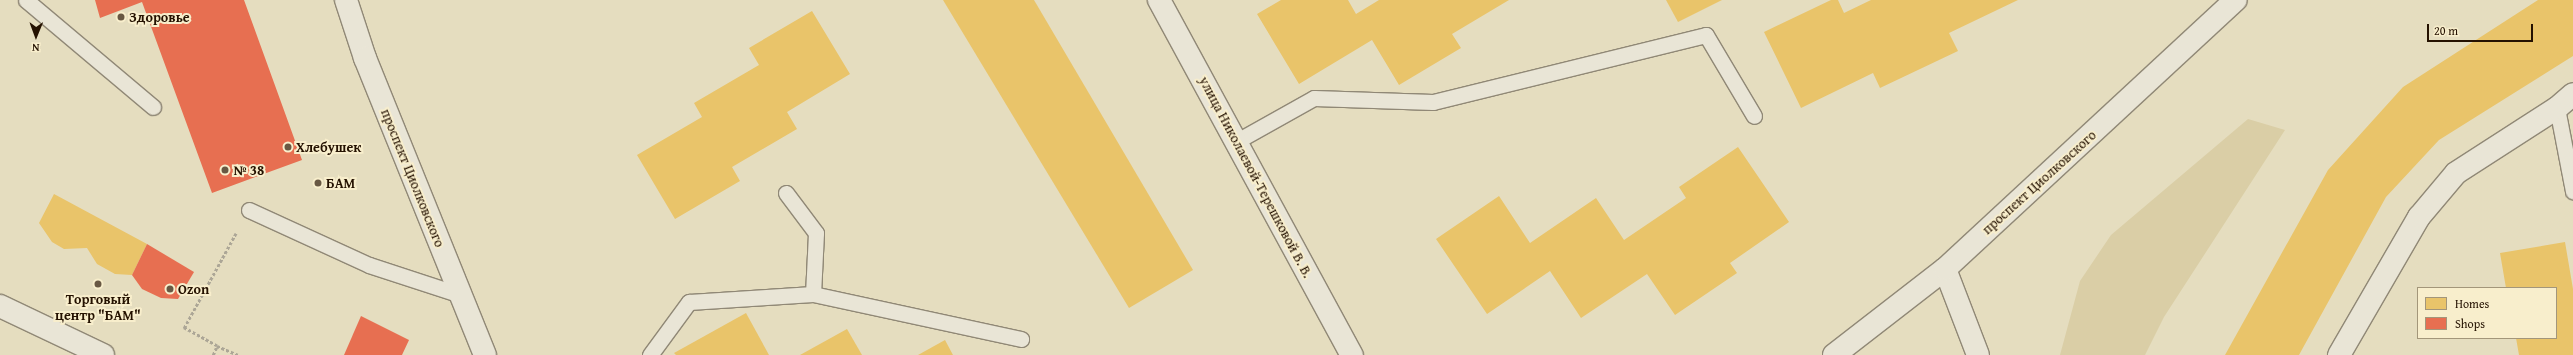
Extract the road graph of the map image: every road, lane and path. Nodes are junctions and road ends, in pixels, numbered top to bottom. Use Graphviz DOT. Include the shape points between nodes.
graph roads {
  1 [pos="26,0"];
  2 [pos="346,0"];
  3 [pos="1159,0"];
  4 [pos="2236,0"];
  5 [pos="2573,94"];
  6 [pos="153,107"];
  7 [pos="2557,108"];
  8 [pos="1754,116"];
  9 [pos="1237,141"];
  10 [pos="2573,191"];
  11 [pos="786,193"];
  12 [pos="249,210"];
  13 [pos="1945,269"];
  14 [pos="813,294"];
  15 [pos="461,295"];
  16 [pos="0,306"];
  17 [pos="1021,339"];
  18 [pos="218,346"];
  19 [pos="103,355"];
  20 [pos="213,355"];
  21 [pos="238,355"];
  22 [pos="485,355"];
  23 [pos="650,355"];
  24 [pos="1352,355"];
  25 [pos="1834,355"];
  26 [pos="1978,355"];
  27 [pos="2340,355"];
  1 -- 6 [label="lane"];
  2 -- 15 [label="street, проспект Циолковского" via="365,58"];
  3 -- 9 [label="street, улица Николаевой-Терешковой В. В."];
  4 -- 13 [label="street, проспект Циолковского"];
  5 -- 7 [label="street"];
  7 -- 10 [label="lane"];
  7 -- 27 [label="street" via="2456,173 2419,217"];
  8 -- 9 [label="lane" via="1706,35 1433,102 1314,98"];
  9 -- 24 [label="street, улица Николаевой-Терешковой В. В."];
  11 -- 14 [label="lane" via="816,232"];
  12 -- 15 [label="lane" via="369,265"];
  12 -- 18 [label="path" via="184,328"];
  13 -- 25 [label="street, проспект Циолковского"];
  13 -- 26 [label="street"];
  14 -- 17 [label="lane"];
  14 -- 23 [label="lane" via="688,302"];
  15 -- 22 [label="street, проспект Циолковского"];
  16 -- 19 [label="street"];
  18 -- 20 [label="path"];
  18 -- 21 [label="path"];
}
